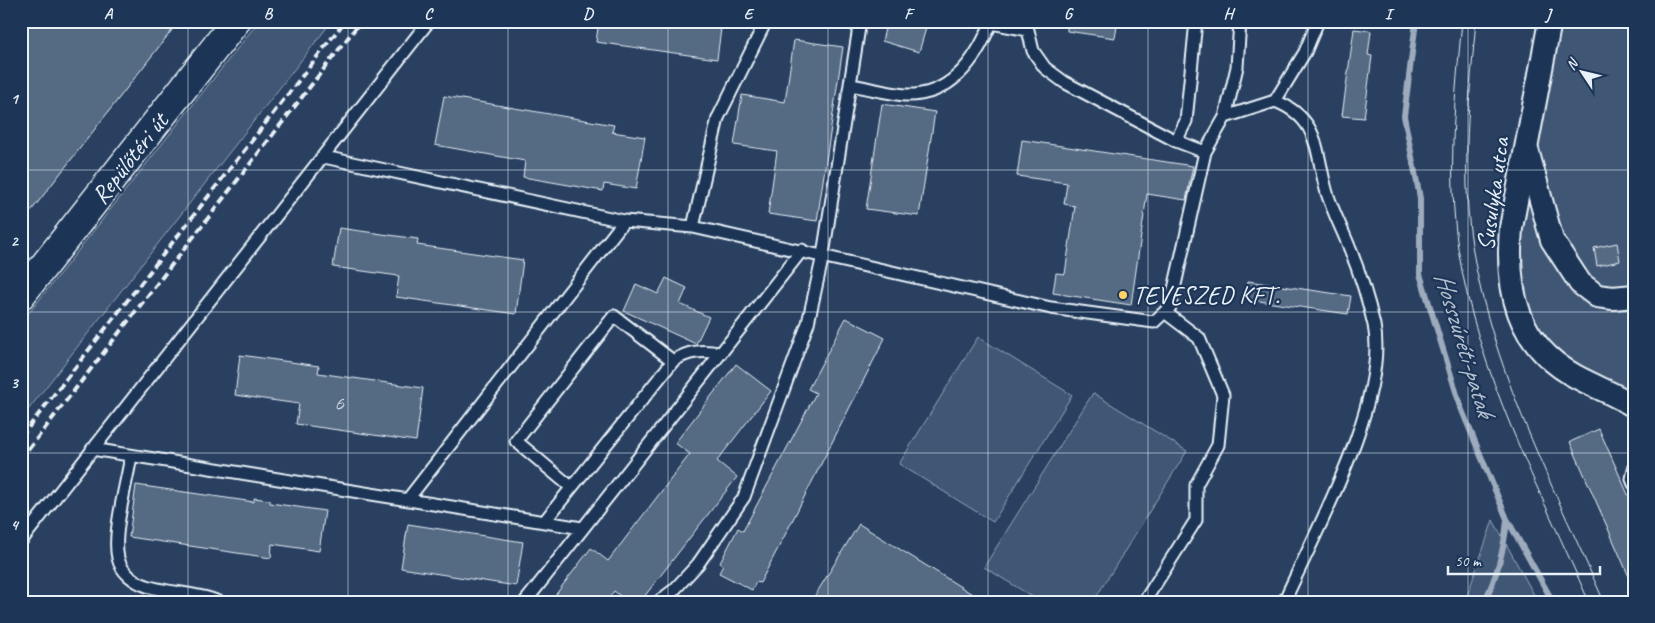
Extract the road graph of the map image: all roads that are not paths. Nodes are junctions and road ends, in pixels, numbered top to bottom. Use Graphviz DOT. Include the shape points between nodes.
graph roads {
  1 [pos="236,21"];
  2 [pos="429,21"];
  3 [pos="766,21"];
  4 [pos="860,21"];
  5 [pos="1196,21"];
  6 [pos="1240,21"];
  7 [pos="1318,21"];
  8 [pos="1550,21"];
  9 [pos="1028,26"];
  10 [pos="851,85"];
  11 [pos="1275,101"];
  12 [pos="1225,117"];
  13 [pos="1176,141"];
  14 [pos="1525,146"];
  15 [pos="1205,152"];
  16 [pos="324,157"];
  17 [pos="624,222"];
  18 [pos="693,227"];
  19 [pos="802,250"];
  20 [pos="823,255"];
  21 [pos="25,284"];
  22 [pos="1634,296"];
  23 [pos="1166,313"];
  24 [pos="720,354"];
  25 [pos="672,361"];
  26 [pos="1634,406"];
  27 [pos="92,450"];
  28 [pos="131,456"];
  29 [pos="1634,469"];
  30 [pos="1634,484"];
  31 [pos="571,487"];
  32 [pos="408,499"];
  33 [pos="544,522"];
  34 [pos="582,528"];
  35 [pos="21,541"];
  36 [pos="219,602"];
  37 [pos="525,602"];
  38 [pos="658,602"];
  39 [pos="1144,602"];
  40 [pos="1284,602"];
  1 -- 21 [label="street, Repülőtéri út"];
  2 -- 16 [label="lane"];
  3 -- 18 [label="lane" via="718,118"];
  4 -- 10 [label="lane"];
  5 -- 13 [label="lane" via="1186,121"];
  6 -- 12 [label="lane" via="1237,67"];
  7 -- 11 [label="lane" via="1305,52"];
  8 -- 14 [label="street, Susulyka utca"];
  9 -- 10 [label="lane" via="991,23 969,65 938,88 906,95"];
  9 -- 13 [label="lane" via="1033,51 1045,68 1064,82"];
  10 -- 20 [label="lane"];
  11 -- 12 [label="lane"];
  11 -- 40 [label="lane" via="1292,108 1311,128 1328,195 1351,251 1374,326 1376,360 1358,440"];
  12 -- 15 [label="lane"];
  13 -- 15 [label="lane"];
  14 -- 22 [label="street" via="1532,161 1552,240 1580,283 1597,296"];
  14 -- 26 [label="street, Susulyka utca" via="1508,260 1518,314 1532,340 1547,356 1576,377"];
  15 -- 23 [label="lane" via="1174,296"];
  16 -- 17 [label="lane"];
  16 -- 27 [label="lane"];
  17 -- 18 [label="lane"];
  17 -- 32 [label="lane"];
  18 -- 19 [label="lane"];
  19 -- 20 [label="lane"];
  19 -- 24 [label="lane"];
  20 -- 23 [label="lane" via="1060,309 1154,322"];
  20 -- 38 [label="lane" via="808,323 744,497 698,564"];
  23 -- 39 [label="lane" via="1199,338 1223,394 1218,445 1196,485 1196,520"];
  24 -- 25 [label="lane" via="696,351"];
  24 -- 34 [label="lane"];
  25 -- 31 [label="lane"];
  25 -- 31 [label="lane" via="614,316 516,441"];
  27 -- 28 [label="lane"];
  27 -- 35 [label="lane"];
  28 -- 32 [label="lane"];
  28 -- 36 [label="lane" via="116,544 118,560 127,575 149,587 204,596"];
  29 -- 30 [label="lane"];
  31 -- 33 [label="lane"];
  32 -- 33 [label="lane"];
  33 -- 34 [label="lane"];
  34 -- 37 [label="lane"];
}
